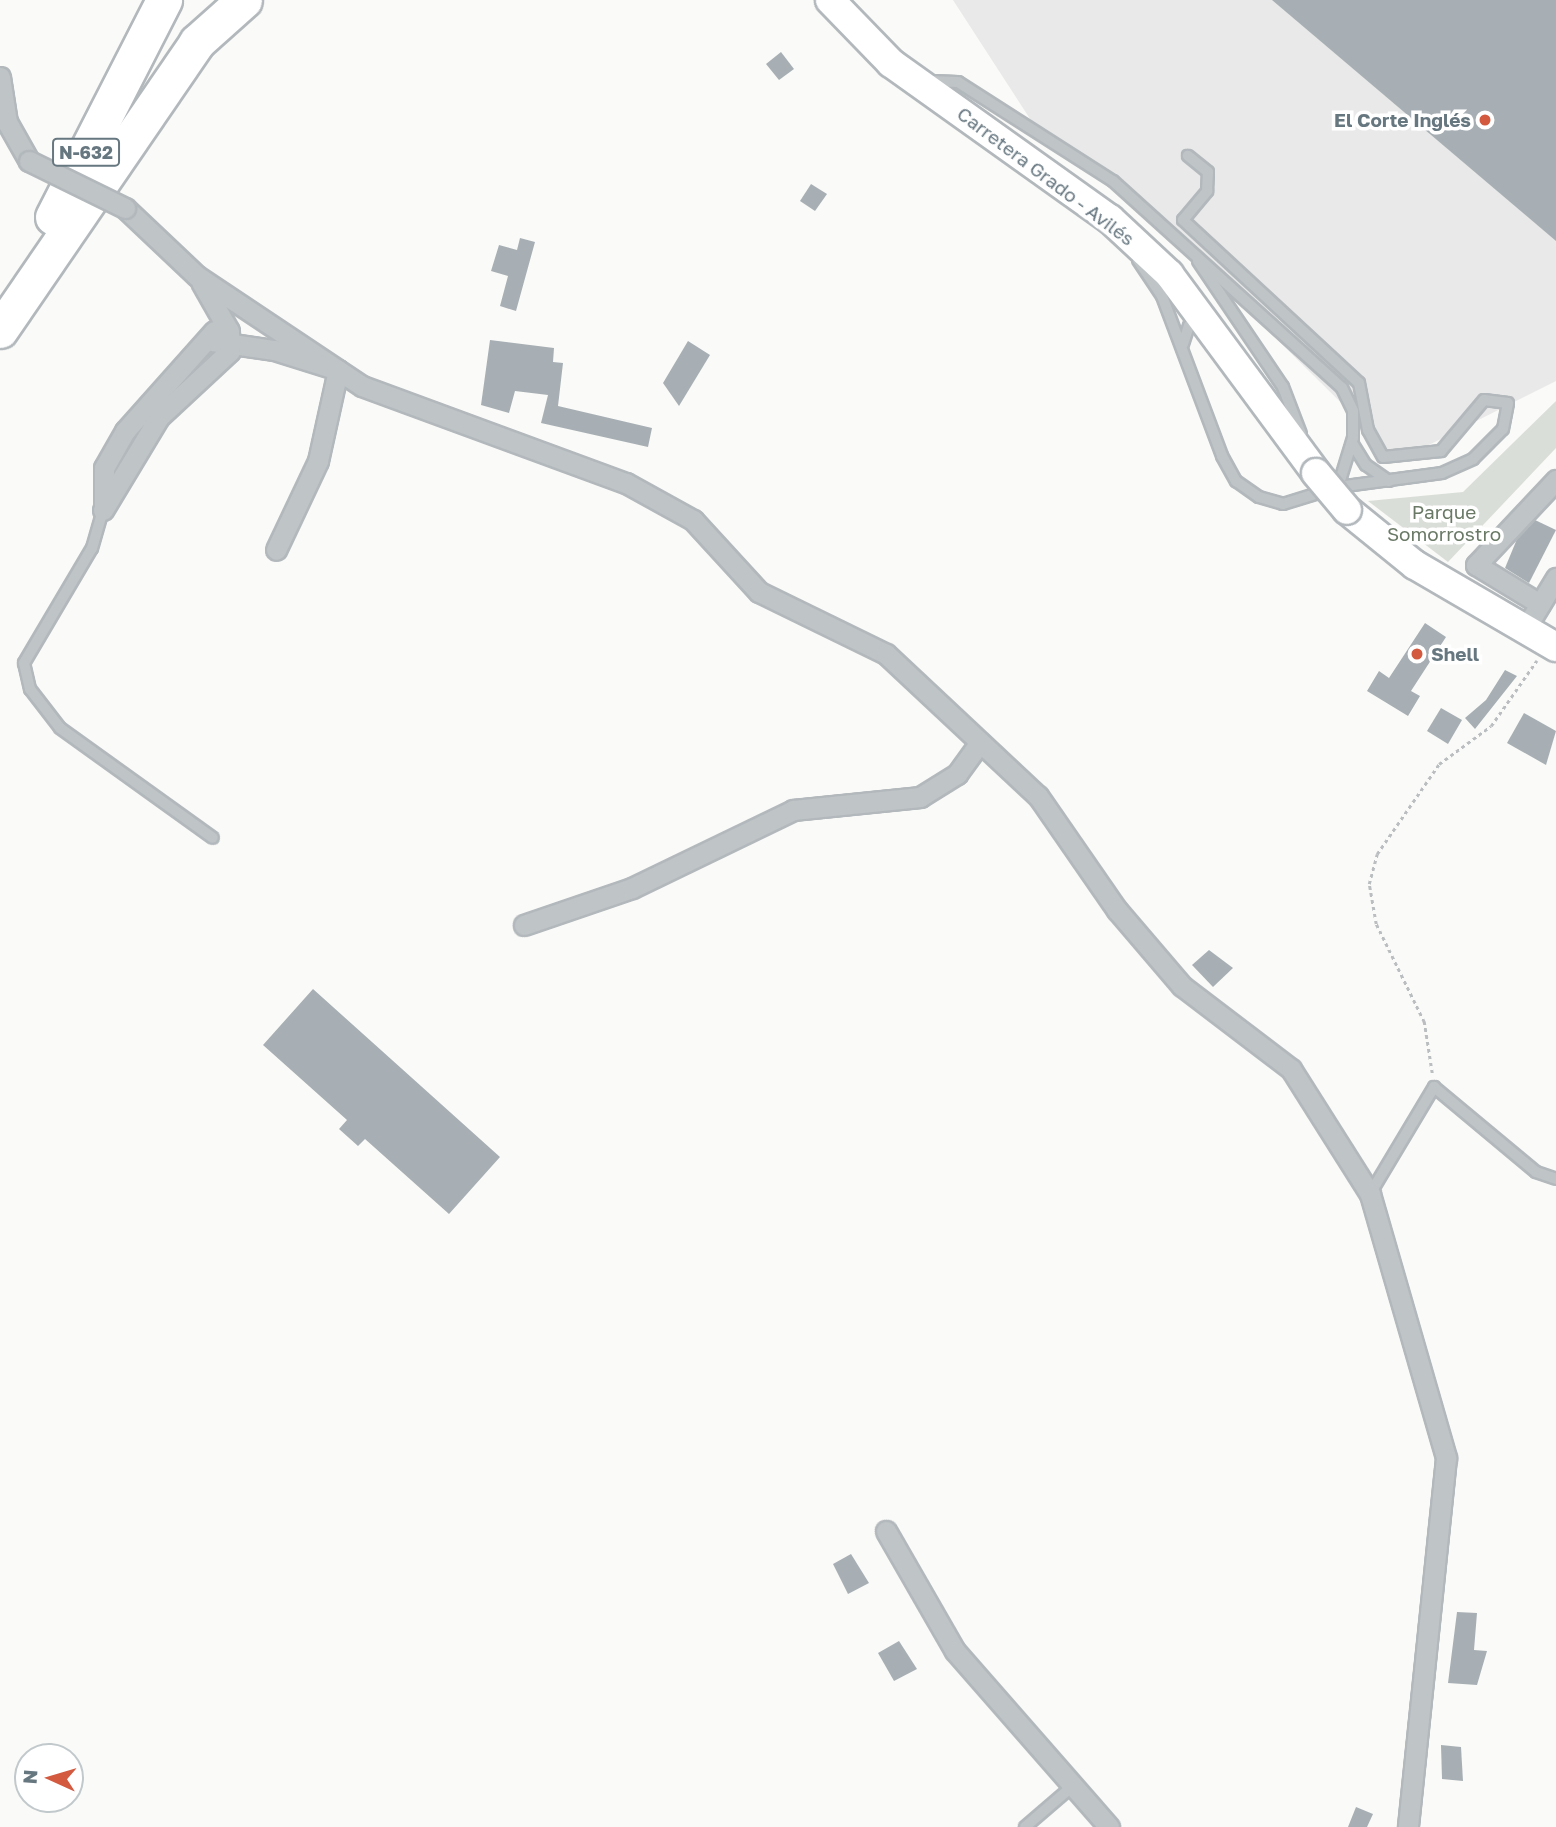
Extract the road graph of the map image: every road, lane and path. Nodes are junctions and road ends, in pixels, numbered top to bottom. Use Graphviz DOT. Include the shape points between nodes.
graph roads {
  1 [pos="149,0"];
  2 [pos="164,0"];
  3 [pos="244,0"];
  4 [pos="830,0"];
  5 [pos="0,77"];
  6 [pos="918,81"];
  7 [pos="1188,156"];
  8 [pos="1110,219"];
  9 [pos="1189,247"];
  10 [pos="197,276"];
  11 [pos="3,318"];
  12 [pos="1205,321"];
  13 [pos="212,341"];
  14 [pos="232,343"];
  15 [pos="1183,348"];
  16 [pos="338,370"];
  17 [pos="1352,443"];
  18 [pos="1556,480"];
  19 [pos="1392,482"];
  20 [pos="1333,490"];
  21 [pos="103,510"];
  22 [pos="276,550"];
  23 [pos="1556,578"];
  24 [pos="1540,604"];
  25 [pos="1525,629"];
  26 [pos="1552,645"];
  27 [pos="980,742"];
  28 [pos="213,838"];
  29 [pos="524,925"];
  30 [pos="1434,1087"];
  31 [pos="1556,1179"];
  32 [pos="1370,1194"];
  33 [pos="886,1531"];
  34 [pos="1075,1783"];
  35 [pos="1025,1827"];
  36 [pos="1109,1827"];
  37 [pos="1408,1827"];
  1 -- 11 [label="highway"];
  2 -- 11 [label="highway, N-632"];
  3 -- 11 [label="highway" via="197,42"];
  4 -- 6 [label="main road, Carretera Grado - Avilés"];
  5 -- 10 [label="street, bridge" via="7,122 29,160 125,208"];
  6 -- 8 [label="main road, Carretera Grado - Avilés"];
  6 -- 9 [label="lane" via="958,82 1114,181"];
  7 -- 19 [label="lane" via="1208,172 1207,191 1183,220 1359,383 1368,430 1383,457 1441,451 1484,400 1508,403 1503,429 1473,459 1442,473"];
  8 -- 12 [label="main road, Carretera Grado - Avilés" via="1169,274"];
  8 -- 15 [label="lane" via="1162,296"];
  9 -- 17 [label="lane" via="1342,388 1353,411"];
  9 -- 20 [label="lane" via="1283,387"];
  10 -- 13 [label="street" via="215,328"];
  10 -- 14 [label="street"];
  10 -- 16 [label="street"];
  12 -- 15 [label="lane" via="1189,326"];
  12 -- 20 [label="main road, Carretera Grado - Avilés"];
  13 -- 14 [label="street"];
  13 -- 21 [label="street" via="125,431 104,468"];
  14 -- 16 [label="street"];
  14 -- 21 [label="street" via="159,417"];
  15 -- 20 [label="lane" via="1237,481 1283,504"];
  16 -- 22 [label="street" via="318,461"];
  16 -- 27 [label="street" via="362,386 626,483 693,520 758,593 886,654"];
  17 -- 19 [label="lane" via="1366,465"];
  17 -- 20 [label="lane"];
  18 -- 24 [label="street" via="1476,565"];
  19 -- 20 [label="lane"];
  20 -- 25 [label="main road, Carretera Grado - Avilés" via="1415,565"];
  21 -- 28 [label="lane" via="92,548 24,663 30,689 60,728"];
  23 -- 24 [label="street"];
  24 -- 25 [label="street"];
  25 -- 26 [label="main road, Carretera Grado - Avilés"];
  26 -- 30 [label="path" via="1491,726 1439,764 1377,854 1371,874 1376,924 1424,1022"];
  27 -- 29 [label="street" via="957,774 920,797 793,810 632,888"];
  27 -- 32 [label="street" via="1038,796 1117,910 1182,986 1291,1069"];
  30 -- 31 [label="lane" via="1536,1172"];
  30 -- 32 [label="lane"];
  32 -- 37 [label="street" via="1446,1458"];
  33 -- 34 [label="street" via="954,1651"];
  34 -- 35 [label="lane"];
  34 -- 36 [label="street"];
}
